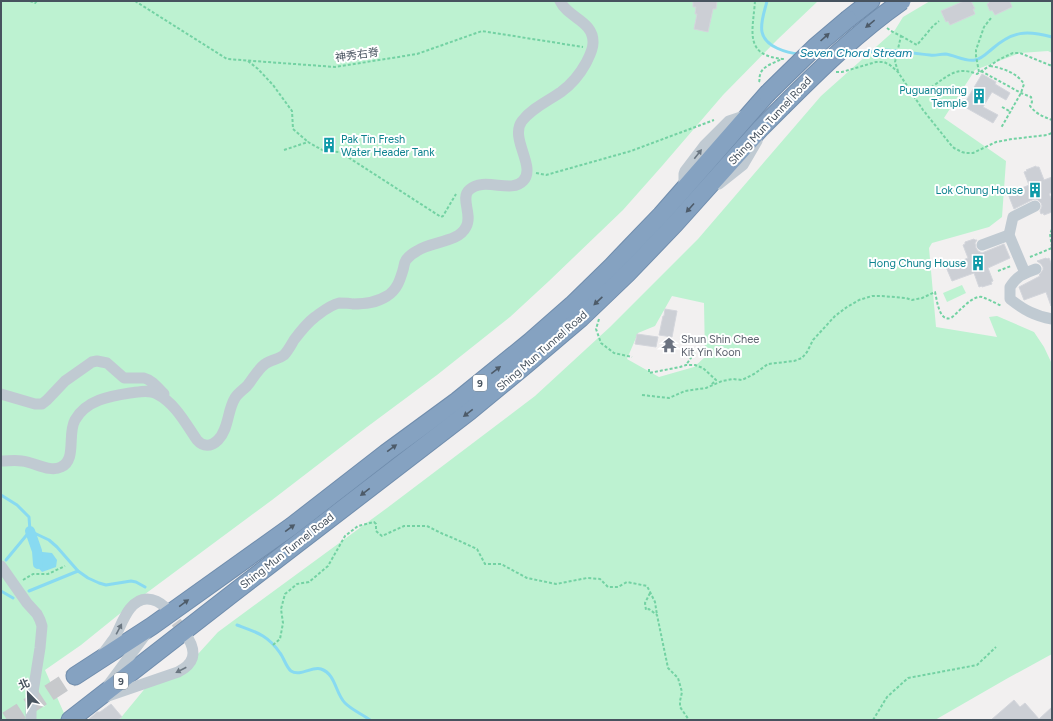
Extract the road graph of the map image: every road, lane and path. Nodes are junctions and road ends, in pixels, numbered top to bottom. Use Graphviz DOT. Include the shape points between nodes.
graph roads {
  1 [pos="30,1"];
  2 [pos="37,1"];
  3 [pos="135,1"];
  4 [pos="560,1"];
  5 [pos="755,1"];
  6 [pos="871,1"];
  7 [pos="902,1"];
  8 [pos="991,18"];
  9 [pos="939,21"];
  10 [pos="901,36"];
  11 [pos="899,40"];
  12 [pos="592,48"];
  13 [pos="783,59"];
  14 [pos="788,59"];
  15 [pos="246,60"];
  16 [pos="990,65"];
  17 [pos="1052,66"];
  18 [pos="831,72"];
  19 [pos="898,72"];
  20 [pos="980,72"];
  21 [pos="761,90"];
  22 [pos="1021,93"];
  23 [pos="914,98"];
  24 [pos="1002,107"];
  25 [pos="1011,112"];
  26 [pos="716,120"];
  27 [pos="1052,120"];
  28 [pos="1001,128"];
  29 [pos="1052,133"];
  30 [pos="308,142"];
  31 [pos="284,150"];
  32 [pos="527,172"];
  33 [pos="471,188"];
  34 [pos="1035,206"];
  35 [pos="1052,229"];
  36 [pos="1009,235"];
  37 [pos="982,245"];
  38 [pos="1052,248"];
  39 [pos="1036,269"];
  40 [pos="1025,273"];
  41 [pos="1006,308"];
  42 [pos="600,318"];
  43 [pos="1052,319"];
  44 [pos="681,349"];
  45 [pos="632,357"];
  46 [pos="686,365"];
  47 [pos="649,369"];
  48 [pos="709,387"];
  49 [pos="1,394"];
  50 [pos="642,395"];
  51 [pos="170,405"];
  52 [pos="1,461"];
  53 [pos="1,566"];
  54 [pos="65,566"];
  55 [pos="15,585"];
  56 [pos="650,593"];
  57 [pos="166,608"];
  58 [pos="657,615"];
  59 [pos="152,626"];
  60 [pos="188,638"];
  61 [pos="171,642"];
  62 [pos="273,645"];
  63 [pos="996,647"];
  64 [pos="130,655"];
  65 [pos="97,662"];
  66 [pos="75,676"];
  67 [pos="98,699"];
  68 [pos="31,720"];
  69 [pos="70,720"];
  70 [pos="689,720"];
  71 [pos="873,720"];
  1 -- 2 [label="path"];
  3 -- 15 [label="path, 神秀右脊" via="227,59"];
  4 -- 12 [label="lane" via="564,8 589,29 594,43"];
  5 -- 13 [label="path" via="752,34 754,44 765,55"];
  21 -- 6 [label="highway, Shing Mun Tunnel Road / 9, one-way, bridge"];
  7 -- 61 [label="highway, Shing Mun Tunnel Road / 9, one-way, bridge" via="845,46 782,107 627,274 581,318 464,416"];
  8 -- 20 [label="path" via="984,27 976,50"];
  9 -- 10 [label="path" via="917,45"];
  11 -- 19 [label="path" via="895,62"];
  12 -- 15 [label="path, 神秀右脊" via="482,31 418,54 335,67"];
  12 -- 32 [label="lane" via="573,82 524,117 520,124 518,132"];
  13 -- 14 [label="path"];
  13 -- 21 [label="path" via="767,66 760,74"];
  15 -- 30 [label="path" via="273,85 292,111 293,129"];
  16 -- 17 [label="path" via="1009,54 1020,53"];
  16 -- 20 [label="path"];
  16 -- 22 [label="path" via="1020,78 1024,84"];
  18 -- 19 [label="path" via="842,72 880,61"];
  19 -- 23 [label="path"];
  20 -- 22 [label="path"];
  20 -- 23 [label="path" via="977,74 961,71 945,77"];
  59 -- 21 [label="highway, Shing Mun Tunnel Road / 9, one-way" via="292,526 386,452 457,401 572,305 661,215 748,115"];
  22 -- 25 [label="path"];
  22 -- 27 [label="path" via="1030,97 1030,106 1036,113"];
  23 -- 29 [label="path" via="951,145 966,153 996,142"];
  24 -- 25 [label="path"];
  25 -- 28 [label="path"];
  26 -- 32 [label="path" via="631,151 546,175"];
  30 -- 31 [label="path"];
  30 -- 33 [label="path" via="324,152 340,152 441,217 460,187 468,185"];
  32 -- 33 [label="lane" via="524,180 518,184 484,184"];
  33 -- 51 [label="lane" via="466,195 469,222 463,231 452,238 425,246 410,256 404,264 397,285 385,298 368,304 335,304 310,321 284,355 262,367 236,396 224,432 217,441 209,445 200,443"];
  34 -- 36 [label="lane" via="1013,217"];
  35 -- 38 [label="path"];
  36 -- 37 [label="lane"];
  36 -- 40 [label="lane"];
  39 -- 40 [label="lane"];
  40 -- 43 [label="lane" via="1016,278 1010,287 1010,299 1021,308"];
  41 -- 48 [label="path" via="982,297 976,297 948,319 940,311 935,292 912,300 886,296 864,298 838,314 798,360 768,364 746,379 722,381"];
  42 -- 45 [label="path" via="596,329 601,343 614,353"];
  44 -- 46 [label="path" via="695,352"];
  46 -- 47 [label="path" via="649,373"];
  46 -- 48 [label="path" via="699,366 716,380"];
  48 -- 50 [label="path" via="685,391 669,398"];
  49 -- 51 [label="lane" via="42,404 66,381 92,362 100,361 107,363 124,378 148,379"];
  51 -- 52 [label="lane" via="151,391 105,398 88,406 76,419 71,432 70,456 62,466 54,469 25,461"];
  53 -- 55 [label="lane"];
  54 -- 55 [label="path" via="48,574 33,574"];
  55 -- 68 [label="lane" via="38,616 42,626"];
  56 -- 58 [label="path" via="655,602"];
  56 -- 58 [label="path" via="645,603 646,610"];
  56 -- 62 [label="path" via="647,586 627,582 618,587 608,587 600,578 556,584 527,578 501,564 485,564 477,549 427,526 404,526 382,536 376,531 374,522 358,526 345,536 328,566 309,582 297,584 285,594 281,609 283,622 280,639"];
  65 -- 57 [label="lane, one-way" via="134,604 140,600 150,599"];
  58 -- 70 [label="path" via="668,668 678,678 682,692 680,707"];
  59 -- 64 [label="lane"];
  59 -- 65 [label="highway, Shing Mun Tunnel Road / 9"];
  60 -- 67 [label="lane, one-way" via="193,654 190,664 185,668"];
  61 -- 64 [label="lane"];
  61 -- 67 [label="highway, Shing Mun Tunnel Road / 9"];
  63 -- 71 [label="path" via="977,665 908,678 887,697"];
  64 -- 65 [label="lane"];
  64 -- 67 [label="lane"];
  65 -- 66 [label="highway, Shing Mun Tunnel Road / 9"];
  67 -- 69 [label="highway, Shing Mun Tunnel Road / 9"];
}
